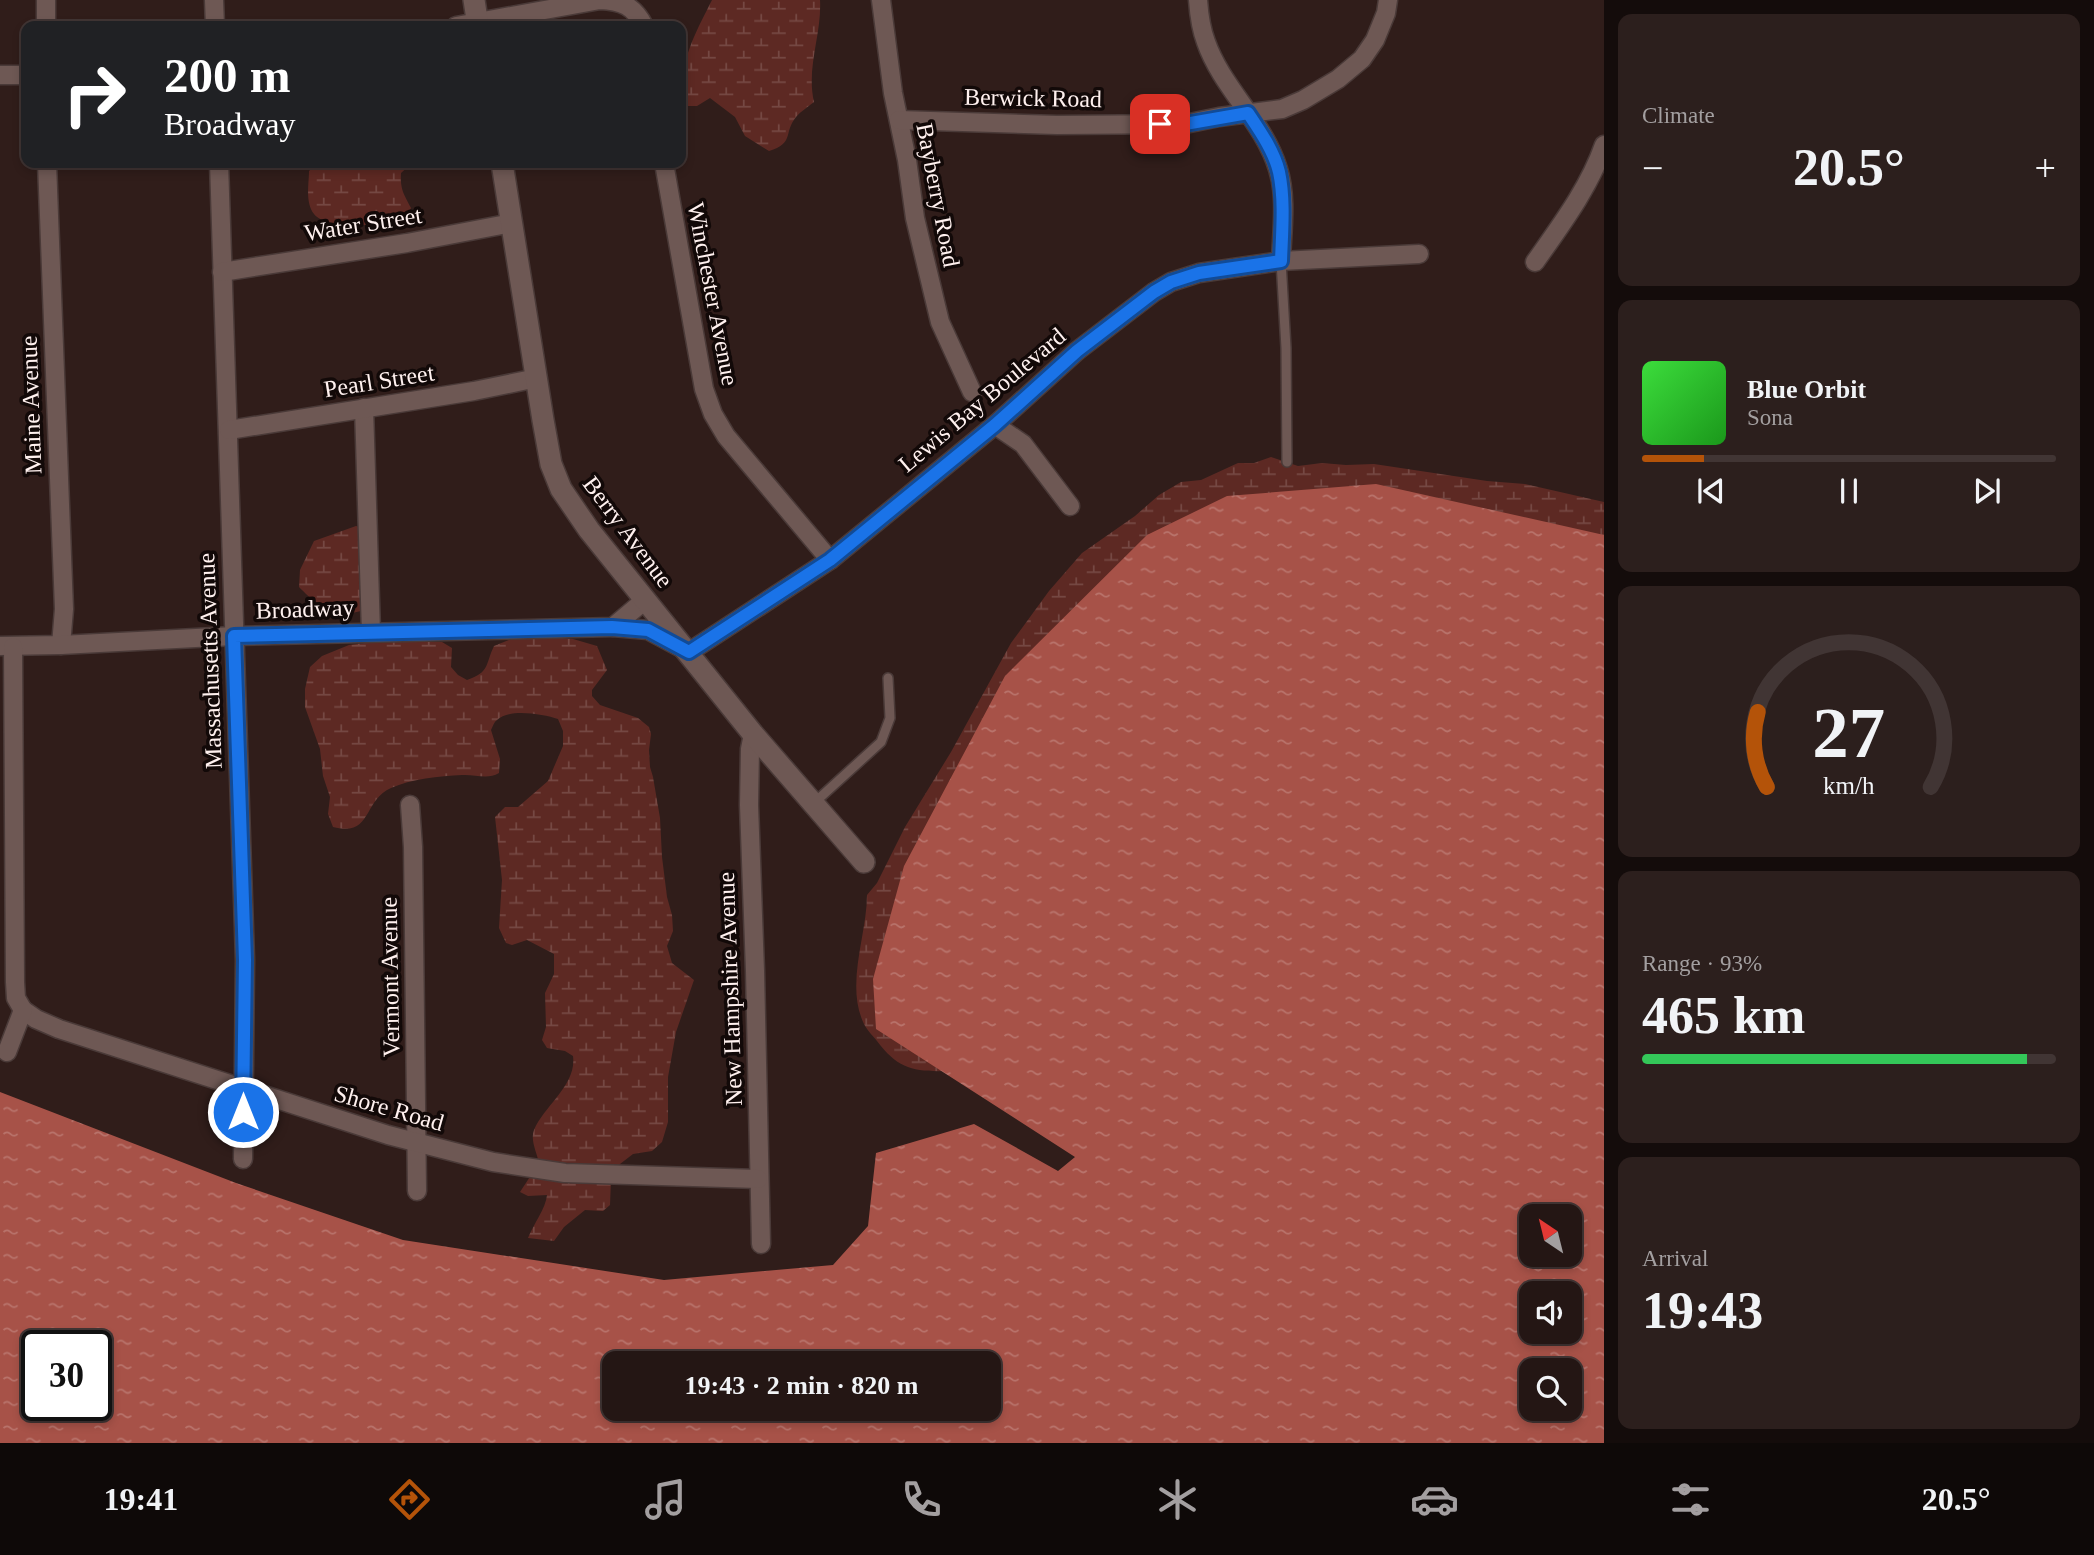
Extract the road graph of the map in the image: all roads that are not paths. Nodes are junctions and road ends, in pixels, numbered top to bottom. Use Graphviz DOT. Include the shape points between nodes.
graph roads {
  1 [pos="46,0"];
  2 [pos="214,0"];
  3 [pos="474,0"];
  4 [pos="881,0"];
  5 [pos="1198,0"];
  6 [pos="1388,0"];
  7 [pos="46,21"];
  8 [pos="215,21"];
  9 [pos="478,21"];
  10 [pos="493,21"];
  11 [pos="640,21"];
  12 [pos="0,75"];
  13 [pos="21,75"];
  14 [pos="1248,113"];
  15 [pos="899,120"];
  16 [pos="1604,145"];
  17 [pos="47,168"];
  18 [pos="219,168"];
  19 [pos="503,168"];
  20 [pos="665,168"];
  21 [pos="512,223"];
  22 [pos="1419,254"];
  23 [pos="1281,261"];
  24 [pos="1535,262"];
  25 [pos="222,272"];
  26 [pos="537,378"];
  27 [pos="972,392"];
  28 [pos="364,408"];
  29 [pos="995,425"];
  30 [pos="229,430"];
  31 [pos="1287,462"];
  32 [pos="1070,506"];
  33 [pos="830,560"];
  34 [pos="645,600"];
  35 [pos="612,627"];
  36 [pos="371,632"];
  37 [pos="234,636"];
  38 [pos="61,646"];
  39 [pos="6,647"];
  40 [pos="689,652"];
  41 [pos="888,678"];
  42 [pos="753,734"];
  43 [pos="814,803"];
  44 [pos="410,805"];
  45 [pos="864,862"];
  46 [pos="23,1010"];
  47 [pos="7,1052"];
  48 [pos="243,1089"];
  49 [pos="416,1143"];
  50 [pos="243,1159"];
  51 [pos="758,1179"];
  52 [pos="417,1191"];
  53 [pos="761,1244"];
  1 -- 7 [label="street"];
  2 -- 8 [label="street"];
  3 -- 9 [label="street"];
  4 -- 15 [label="street, Bayberry Road"];
  5 -- 14 [label="street" via="1206,43"];
  6 -- 14 [label="street, Berwick Road" via="1375,40 1352,69 1282,109"];
  10 -- 11 [label="street" via="600,0 628,5"];
  12 -- 13 [label="street"];
  14 -- 15 [label="street, Berwick Road" via="1185,124"];
  14 -- 23 [label="street" via="1279,171"];
  15 -- 27 [label="street, Bayberry Road" via="915,218 940,322"];
  16 -- 24 [label="street" via="1584,188"];
  17 -- 38 [label="street, Maine Avenue" via="64,608"];
  18 -- 25 [label="street, Massachusetts Avenue"];
  19 -- 21 [label="street, Berry Avenue"];
  20 -- 33 [label="street, Winchester Avenue" via="704,388 713,414 749,465"];
  21 -- 25 [label="street, Water Street"];
  21 -- 26 [label="street, Berry Avenue"];
  22 -- 23 [label="street, Lewis Bay Boulevard"];
  23 -- 29 [label="street, Lewis Bay Boulevard" via="1199,273 1171,282 1077,351"];
  23 -- 31 [label="lane"];
  25 -- 30 [label="street, Massachusetts Avenue"];
  26 -- 28 [label="street, Pearl Street"];
  26 -- 34 [label="street, Berry Avenue" via="551,464 561,489"];
  28 -- 30 [label="street, Pearl Street"];
  28 -- 36 [label="street"];
  29 -- 32 [label="street" via="1023,444"];
  29 -- 33 [label="street, Lewis Bay Boulevard"];
  30 -- 37 [label="street, Massachusetts Avenue"];
  33 -- 40 [label="street, Lewis Bay Boulevard"];
  34 -- 35 [label="street"];
  34 -- 40 [label="street, Berry Avenue"];
  35 -- 36 [label="street, Broadway"];
  35 -- 40 [label="street, Broadway" via="648,630"];
  36 -- 37 [label="street, Broadway"];
  37 -- 38 [label="street, Broadway"];
  37 -- 48 [label="street, Massachusetts Avenue" via="245,960"];
  38 -- 39 [label="street, Broadway"];
  39 -- 46 [label="street" via="15,982 16,999"];
  40 -- 42 [label="street, Berry Avenue"];
  41 -- 43 [label="lane" via="890,718 881,741"];
  42 -- 43 [label="street, Berry Avenue"];
  42 -- 51 [label="street, New Hampshire Avenue" via="748,804"];
  43 -- 45 [label="street, Berry Avenue"];
  44 -- 49 [label="street, Vermont Avenue"];
  46 -- 47 [label="street"];
  46 -- 48 [label="street, Shore Road" via="59,1029"];
  48 -- 49 [label="street, Shore Road"];
  48 -- 50 [label="street, Massachusetts Avenue"];
  49 -- 51 [label="street, Shore Road" via="493,1162 565,1172"];
  49 -- 52 [label="street, Vermont Avenue"];
  51 -- 53 [label="street, New Hampshire Avenue"];
}
